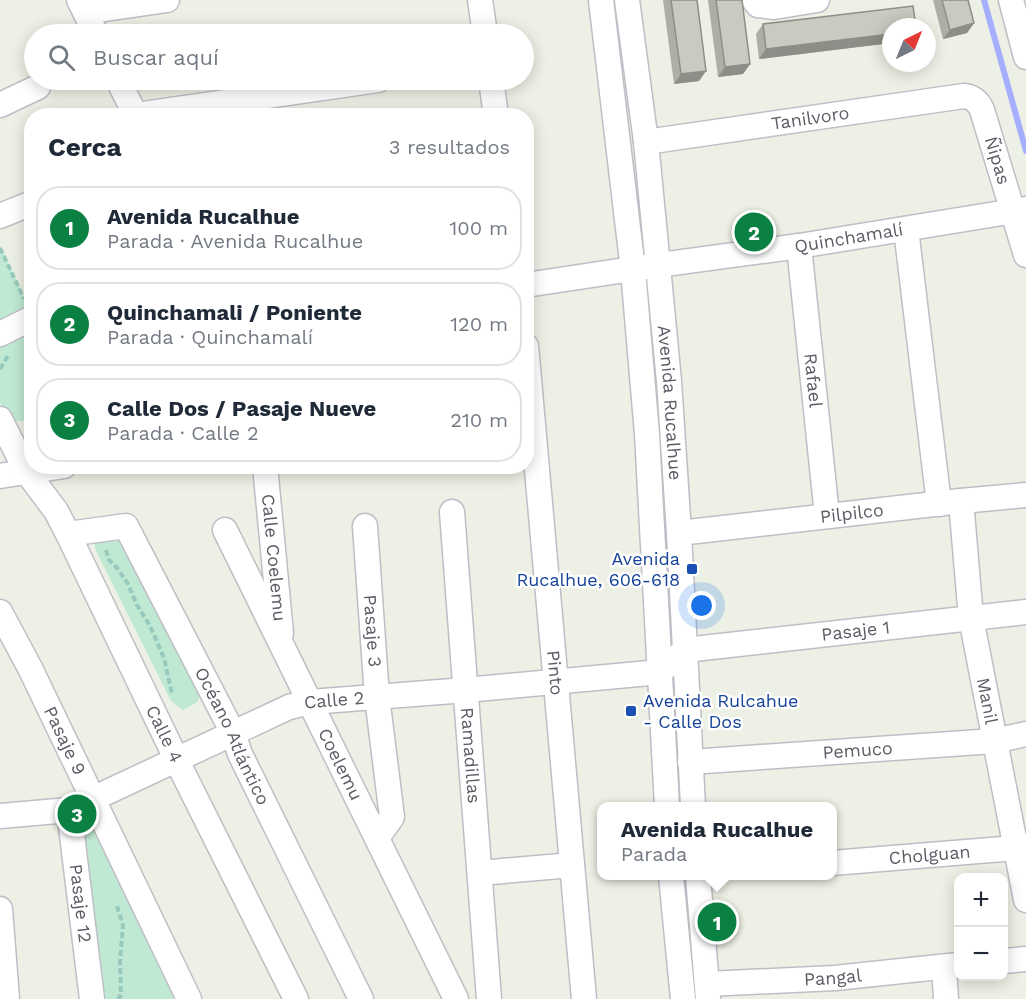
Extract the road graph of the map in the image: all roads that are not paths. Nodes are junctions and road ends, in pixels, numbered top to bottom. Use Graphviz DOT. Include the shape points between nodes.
graph roads {
  1 [pos="167,0"];
  2 [pos="480,0"];
  3 [pos="601,0"];
  4 [pos="627,0"];
  5 [pos="754,0"];
  6 [pos="817,0"];
  7 [pos="1011,0"];
  8 [pos="82,6"];
  9 [pos="91,24"];
  10 [pos="484,24"];
  11 [pos="1026,57"];
  12 [pos="32,90"];
  13 [pos="123,90"];
  14 [pos="309,90"];
  15 [pos="492,90"];
  16 [pos="975,100"];
  17 [pos="0,105"];
  18 [pos="132,108"];
  19 [pos="184,108"];
  20 [pos="495,108"];
  21 [pos="646,142"];
  22 [pos="24,206"];
  23 [pos="1019,211"];
  24 [pos="0,216"];
  25 [pos="906,229"];
  26 [pos="798,246"];
  27 [pos="1026,255"];
  28 [pos="659,265"];
  29 [pos="633,270"];
  30 [pos="534,284"];
  31 [pos="24,315"];
  32 [pos="0,334"];
  33 [pos="0,419"];
  34 [pos="534,436"];
  35 [pos="24,467"];
  36 [pos="24,471"];
  37 [pos="28,474"];
  38 [pos="266,474"];
  39 [pos="0,476"];
  40 [pos="1026,495"];
  41 [pos="950,502"];
  42 [pos="452,512"];
  43 [pos="827,516"];
  44 [pos="365,526"];
  45 [pos="225,530"];
  46 [pos="679,533"];
  47 [pos="68,534"];
  48 [pos="0,612"];
  49 [pos="1026,612"];
  50 [pos="971,618"];
  51 [pos="282,647"];
  52 [pos="685,651"];
  53 [pos="660,672"];
  54 [pos="556,682"];
  55 [pos="466,690"];
  56 [pos="377,697"];
  57 [pos="310,702"];
  58 [pos="233,733"];
  59 [pos="1026,734"];
  60 [pos="994,741"];
  61 [pos="177,761"];
  62 [pos="690,762"];
  63 [pos="93,800"];
  64 [pos="667,802"];
  65 [pos="693,802"];
  66 [pos="69,810"];
  67 [pos="0,816"];
  68 [pos="376,838"];
  69 [pos="1021,847"];
  70 [pos="837,863"];
  71 [pos="572,865"];
  72 [pos="480,873"];
  73 [pos="671,880"];
  74 [pos="698,880"];
  75 [pos="1026,900"];
  76 [pos="0,910"];
  77 [pos="1026,959"];
  78 [pos="1008,961"];
  79 [pos="951,966"];
  80 [pos="836,989"];
  81 [pos="707,992"];
  82 [pos="86,998"];
  83 [pos="7,999"];
  84 [pos="189,999"];
  85 [pos="296,999"];
  86 [pos="361,999"];
  87 [pos="456,999"];
  88 [pos="489,999"];
  89 [pos="584,999"];
  90 [pos="683,999"];
  91 [pos="946,999"];
  1 -- 8 [label="street"];
  2 -- 10 [label="street"];
  3 -- 29 [label="street, Avenida Rucalhue"];
  4 -- 21 [label="street, Avenida Rucalhue"];
  5 -- 6 [label="street" via="758,5 774,7"];
  7 -- 11 [label="street"];
  8 -- 9 [label="street"];
  12 -- 17 [label="street"];
  13 -- 18 [label="street"];
  14 -- 19 [label="street"];
  15 -- 20 [label="street"];
  16 -- 21 [label="street, Tanilvoro" via="964,96"];
  16 -- 23 [label="street, Ñipas" via="980,104"];
  21 -- 28 [label="street, Avenida Rucalhue"];
  22 -- 24 [label="street"];
  23 -- 25 [label="street, Quinchamalí"];
  23 -- 27 [label="street, Ñipas"];
  25 -- 26 [label="street, Quinchamalí"];
  25 -- 41 [label="street, Manil"];
  26 -- 28 [label="street, Quinchamalí"];
  26 -- 43 [label="street, Rafael"];
  28 -- 29 [label="street, Quinchamalí"];
  28 -- 46 [label="street, Avenida Rucalhue"];
  29 -- 30 [label="street, Quinchamalí"];
  29 -- 53 [label="street, Avenida Rucalhue"];
  31 -- 32 [label="street"];
  33 -- 35 [label="street"];
  34 -- 54 [label="street, Pinto"];
  36 -- 39 [label="street"];
  37 -- 47 [label="street, Calle 4"];
  38 -- 51 [label="street, Calle Coelemu"];
  40 -- 41 [label="street, Pilpilco"];
  41 -- 43 [label="street, Pilpilco"];
  41 -- 50 [label="street, Manil"];
  42 -- 55 [label="street, Ramadillas"];
  43 -- 46 [label="street, Pilpilco"];
  44 -- 56 [label="street, Pasaje 3"];
  45 -- 51 [label="street, Coelemu"];
  46 -- 52 [label="street, Avenida Rucalhue"];
  47 -- 58 [label="street, Océano Atlántico" via="126,526"];
  47 -- 61 [label="street, Calle 4"];
  48 -- 63 [label="street, Pasaje 9"];
  49 -- 50 [label="street, Pasaje 1"];
  50 -- 52 [label="street, Pasaje 1"];
  50 -- 60 [label="street, Manil"];
  51 -- 57 [label="street, Coelemu"];
  52 -- 53 [label="street"];
  52 -- 62 [label="street, Avenida Rucalhue"];
  53 -- 54 [label="street, Calle 2"];
  53 -- 64 [label="street, Avenida Rucalhue"];
  54 -- 55 [label="street, Calle 2"];
  54 -- 71 [label="street, Pinto"];
  55 -- 56 [label="street, Calle 2"];
  55 -- 72 [label="street, Ramadillas"];
  56 -- 57 [label="street, Calle 2"];
  56 -- 68 [label="street, Pasaje 3" via="392,818"];
  57 -- 58 [label="street, Calle 2" via="289,707"];
  57 -- 68 [label="street, Coelemu"];
  58 -- 61 [label="street, Calle 2"];
  58 -- 86 [label="street, Océano Atlántico"];
  59 -- 60 [label="street, Pemuco"];
  60 -- 62 [label="street, Pemuco"];
  60 -- 69 [label="street, Manil"];
  61 -- 63 [label="street, Calle 2"];
  61 -- 85 [label="street, Calle 4"];
  62 -- 65 [label="street, Avenida Rucalhue"];
  63 -- 66 [label="street, Calle 2"];
  63 -- 84 [label="street, Pasaje 9"];
  66 -- 67 [label="street, Calle 2"];
  66 -- 82 [label="street, Pasaje 12"];
  68 -- 87 [label="street, Coelemu"];
  69 -- 70 [label="street, Cholguan"];
  69 -- 75 [label="street, Manil"];
  71 -- 72 [label="street"];
  71 -- 89 [label="street, Pinto"];
  72 -- 88 [label="street, Ramadillas"];
  73 -- 90 [label="street"];
  74 -- 81 [label="street"];
  76 -- 83 [label="street"];
  77 -- 78 [label="street"];
  79 -- 80 [label="street, Pangal"];
  79 -- 91 [label="street"];
  80 -- 81 [label="street, Pangal"];
}
